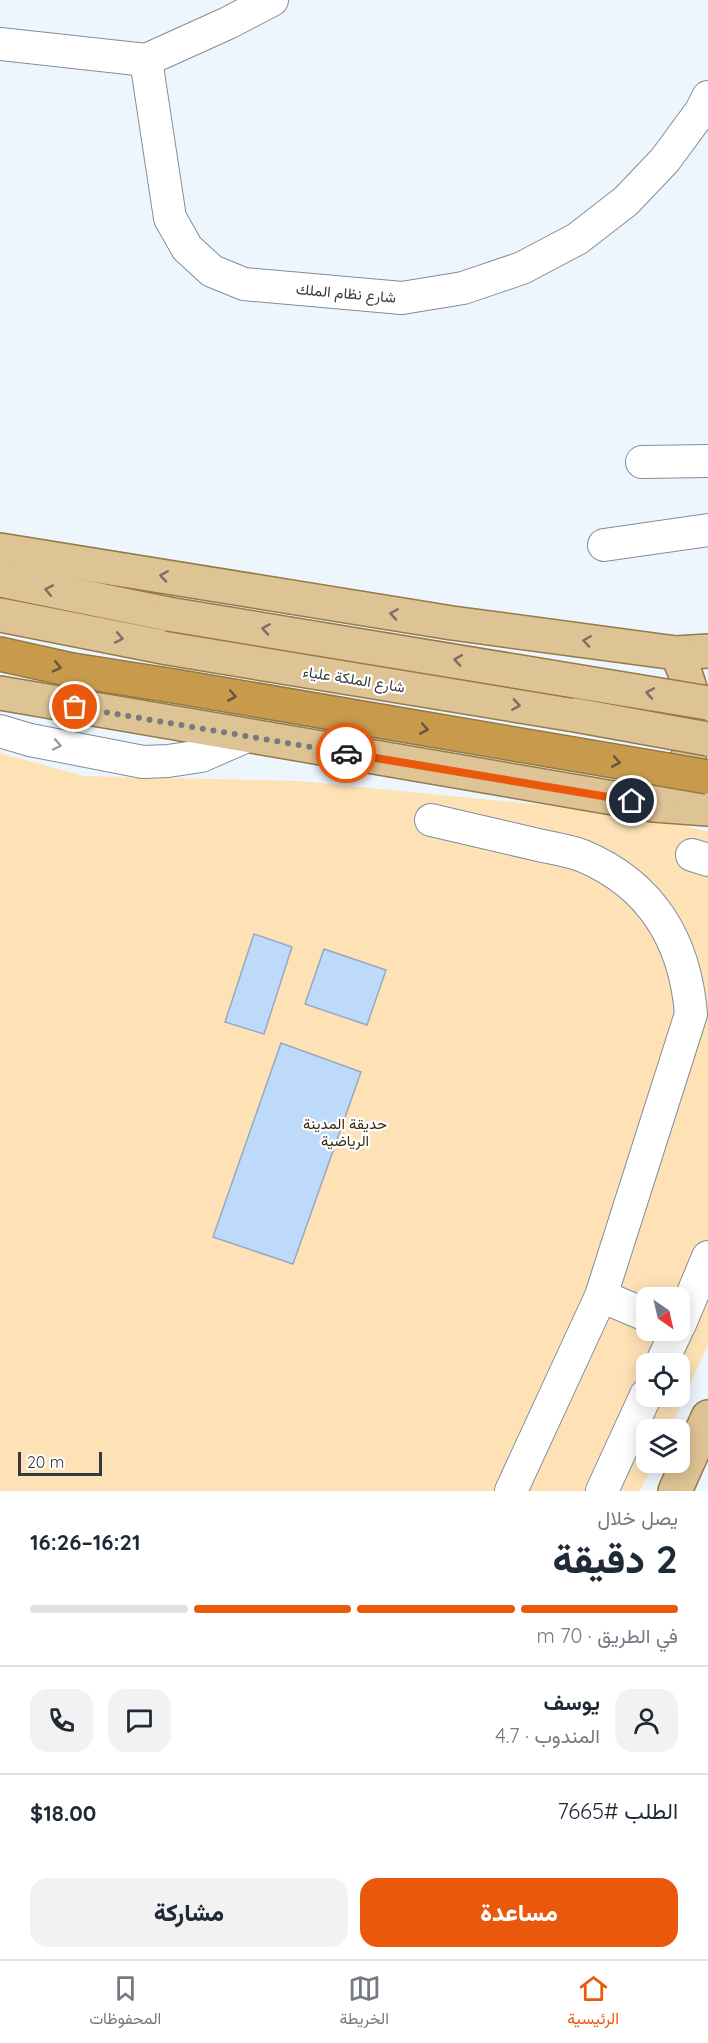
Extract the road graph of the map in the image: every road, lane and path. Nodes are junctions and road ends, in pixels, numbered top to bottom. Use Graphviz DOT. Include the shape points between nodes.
graph roads {
  1 [pos="272,0"];
  2 [pos="0,44"];
  3 [pos="146,60"];
  4 [pos="708,97"];
  5 [pos="708,461"];
  6 [pos="642,462"];
  7 [pos="708,530"];
  8 [pos="604,545"];
  9 [pos="0,550"];
  10 [pos="0,580"];
  11 [pos="0,615"];
  12 [pos="692,652"];
  13 [pos="0,654"];
  14 [pos="0,693"];
  15 [pos="708,703"];
  16 [pos="0,732"];
  17 [pos="247,736"];
  18 [pos="708,739"];
  19 [pos="708,777"];
  20 [pos="654,805"];
  21 [pos="708,809"];
  22 [pos="431,820"];
  23 [pos="699,1016"];
  24 [pos="708,1257"];
  25 [pos="601,1296"];
  26 [pos="690,1300"];
  27 [pos="636,1311"];
  28 [pos="640,1407"];
  29 [pos="708,1417"];
  30 [pos="511,1491"];
  31 [pos="602,1491"];
  32 [pos="675,1491"];
  1 -- 3 [label="street"];
  2 -- 3 [label="street"];
  3 -- 4 [label="street, شارع نظام الملك" via="170,219 187,248 212,271 244,284 402,298 483,282 522,268 577,239 626,201 665,159"];
  5 -- 6 [label="street"];
  7 -- 8 [label="street"];
  12 -- 9 [label="main road, one-way" via="452,623"];
  15 -- 10 [label="main road, one-way, bridge" via="168,614"];
  11 -- 18 [label="main road, شارع الملكة علياء, one-way, bridge" via="168,648"];
  12 -- 20 [label="main road" via="687,674 694,697 692,745 671,788"];
  13 -- 19 [label="highway, one-way, bridge" via="72,670"];
  14 -- 17 [label="main road"];
  16 -- 17 [label="street, one-way" via="143,762 201,756"];
  17 -- 20 [label="main road"];
  20 -- 21 [label="main road"];
  22 -- 23 [label="street" via="581,855 631,885 668,929 681,956"];
  23 -- 25 [label="street"];
  24 -- 26 [label="street"];
  25 -- 27 [label="street"];
  25 -- 30 [label="street"];
  28 -- 31 [label="street"];
  29 -- 32 [label="main road"];
}
